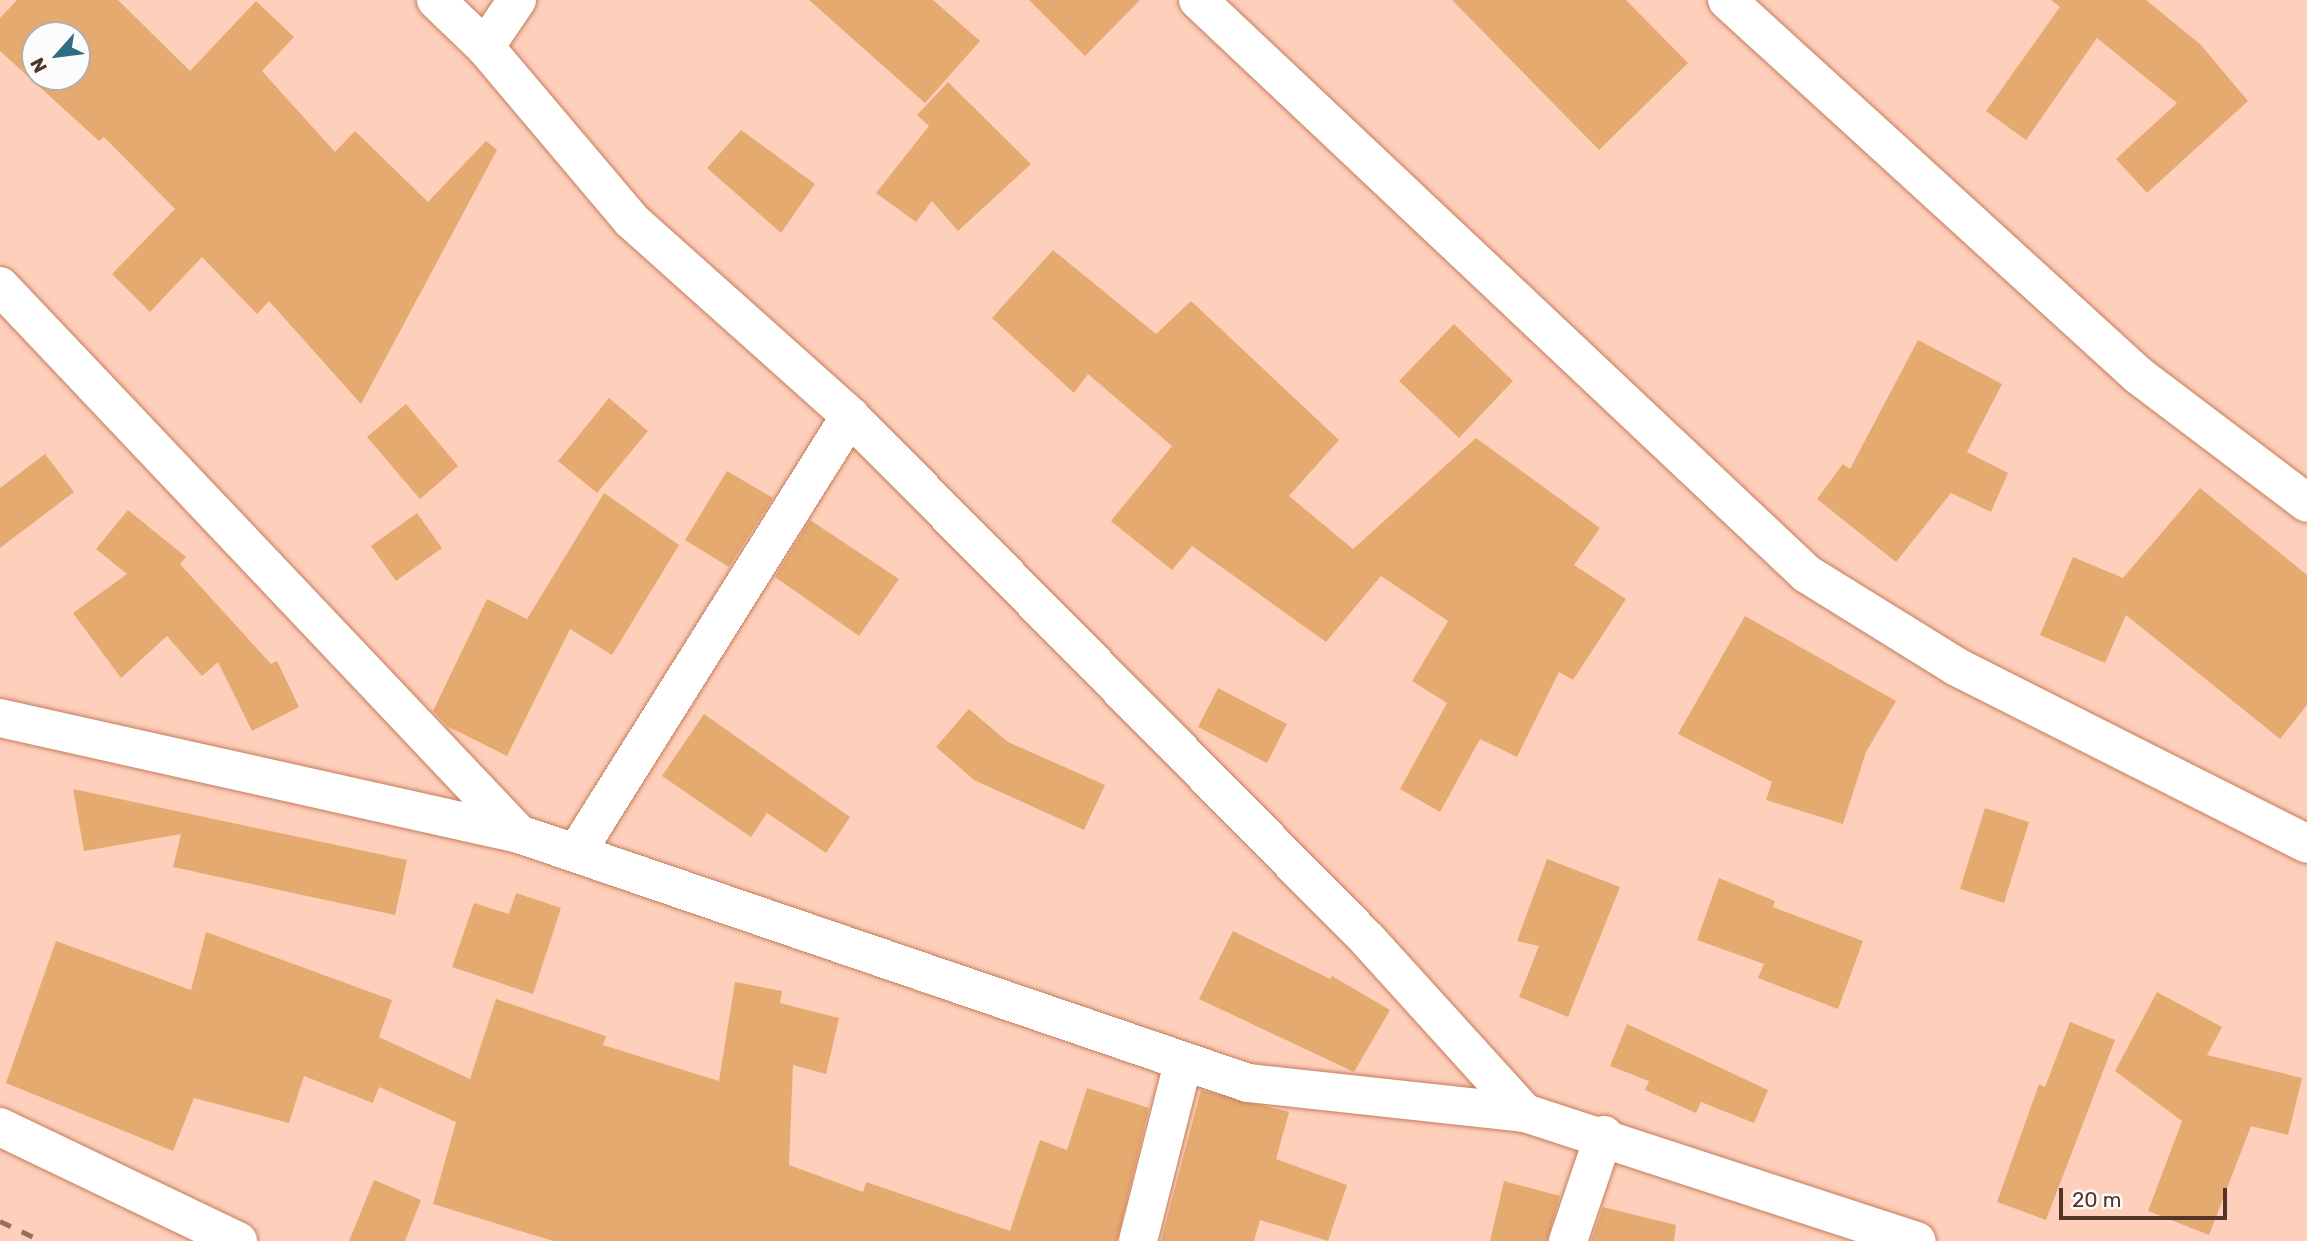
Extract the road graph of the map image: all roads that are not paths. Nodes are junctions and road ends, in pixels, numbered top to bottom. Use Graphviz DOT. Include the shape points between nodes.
graph roads {
  1 [pos="436,0"];
  2 [pos="517,0"];
  3 [pos="1198,0"];
  4 [pos="1727,0"];
  5 [pos="485,47"];
  6 [pos="0,286"];
  7 [pos="850,416"];
  8 [pos="2307,503"];
  9 [pos="0,718"];
  10 [pos="519,834"];
  11 [pos="2302,834"];
  12 [pos="576,853"];
  13 [pos="1183,1063"];
  14 [pos="1525,1113"];
  15 [pos="0,1127"];
  16 [pos="1604,1135"];
  17 [pos="239,1241"];
  18 [pos="1138,1241"];
  19 [pos="1568,1241"];
  20 [pos="1917,1241"];
  1 -- 5 [label="street"];
  2 -- 5 [label="street"];
  3 -- 11 [label="street" via="1807,574 1957,667"];
  4 -- 8 [label="street" via="2138,375"];
  5 -- 7 [label="street" via="631,220"];
  6 -- 10 [label="street"];
  7 -- 12 [label="street"];
  7 -- 14 [label="street" via="1368,940"];
  9 -- 10 [label="street"];
  10 -- 12 [label="street"];
  12 -- 13 [label="street"];
  13 -- 14 [label="street" via="1248,1083"];
  13 -- 18 [label="street"];
  14 -- 16 [label="street"];
  15 -- 17 [label="street"];
  16 -- 19 [label="street"];
  16 -- 20 [label="street"];
}
